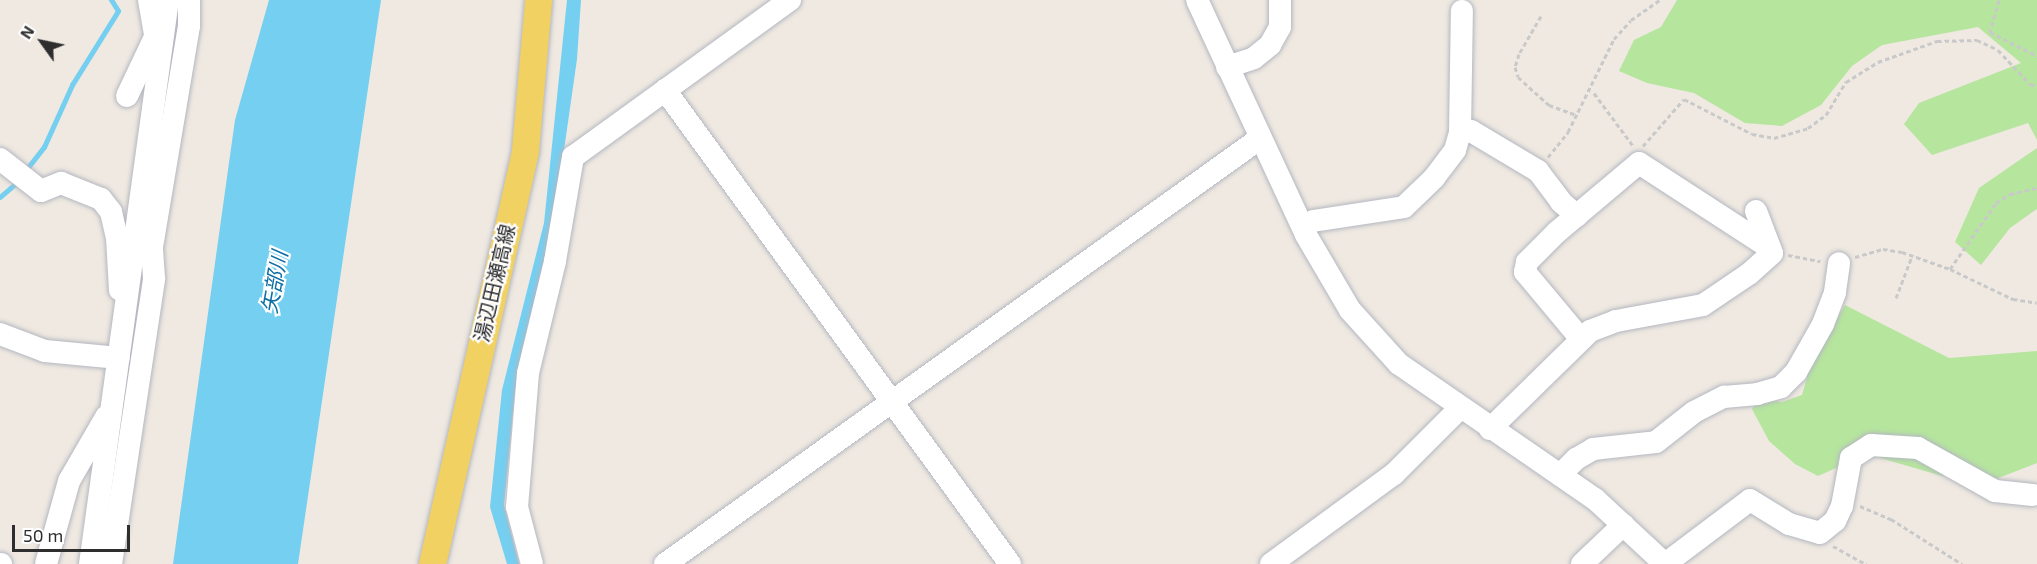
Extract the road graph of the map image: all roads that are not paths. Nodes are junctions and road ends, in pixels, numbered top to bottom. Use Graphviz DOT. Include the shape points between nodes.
graph roads {
  1 [pos="149,0"];
  2 [pos="189,0"];
  3 [pos="538,0"];
  4 [pos="790,0"];
  5 [pos="1197,0"];
  6 [pos="1280,0"];
  7 [pos="1462,10"];
  8 [pos="162,27"];
  9 [pos="1227,67"];
  10 [pos="665,90"];
  11 [pos="128,96"];
  12 [pos="1460,132"];
  13 [pos="1259,139"];
  14 [pos="4,170"];
  15 [pos="1756,211"];
  16 [pos="1577,216"];
  17 [pos="1312,221"];
  18 [pos="1771,250"];
  19 [pos="1839,263"];
  20 [pos="126,306"];
  21 [pos="0,334"];
  22 [pos="1580,338"];
  23 [pos="119,358"];
  24 [pos="893,402"];
  25 [pos="112,409"];
  26 [pos="1459,409"];
  27 [pos="1490,429"];
  28 [pos="1560,476"];
  29 [pos="2033,495"];
  30 [pos="1623,525"];
  31 [pos="46,564"];
  32 [pos="90,564"];
  33 [pos="111,564"];
  34 [pos="432,564"];
  35 [pos="532,564"];
  36 [pos="665,564"];
  37 [pos="1010,564"];
  38 [pos="1271,564"];
  39 [pos="1582,564"];
  40 [pos="1665,564"];
  1 -- 8 [label="street"];
  2 -- 33 [label="street" via="189,26 152,247 154,278"];
  3 -- 34 [label="main road, 湯辺田瀬高線" via="525,150"];
  4 -- 10 [label="street"];
  5 -- 9 [label="street"];
  6 -- 9 [label="street" via="1280,27 1270,45 1254,57"];
  7 -- 12 [label="street"];
  8 -- 11 [label="street"];
  8 -- 20 [label="street"];
  9 -- 13 [label="street"];
  10 -- 24 [label="street"];
  10 -- 35 [label="street" via="573,157 555,261 528,373 517,507"];
  12 -- 16 [label="street" via="1471,131 1538,171"];
  12 -- 17 [label="street" via="1455,150 1441,169 1404,207"];
  13 -- 24 [label="street"];
  13 -- 26 [label="street" via="1306,236 1350,310 1399,364"];
  14 -- 20 [label="street" via="41,191 61,183 101,199 111,212 120,290"];
  15 -- 18 [label="street"];
  16 -- 18 [label="street" via="1639,157"];
  16 -- 22 [label="street" via="1527,262 1526,272"];
  18 -- 22 [label="street" via="1721,297 1703,305 1616,321"];
  19 -- 28 [label="street" via="1835,292 1823,324 1796,372 1781,387 1724,397 1694,412 1656,442 1593,450 1576,459"];
  20 -- 23 [label="street"];
  21 -- 23 [label="street" via="45,351"];
  22 -- 27 [label="street"];
  23 -- 25 [label="street"];
  24 -- 36 [label="street"];
  24 -- 37 [label="street"];
  25 -- 31 [label="street" via="69,481"];
  25 -- 32 [label="street"];
  26 -- 27 [label="street"];
  26 -- 38 [label="street" via="1394,474"];
  27 -- 28 [label="street"];
  28 -- 30 [label="street" via="1596,499"];
  29 -- 40 [label="street" via="1995,491 1918,448 1871,445 1851,458 1835,521 1820,532 1789,524 1750,500"];
  30 -- 39 [label="street"];
  30 -- 40 [label="street"];
}
